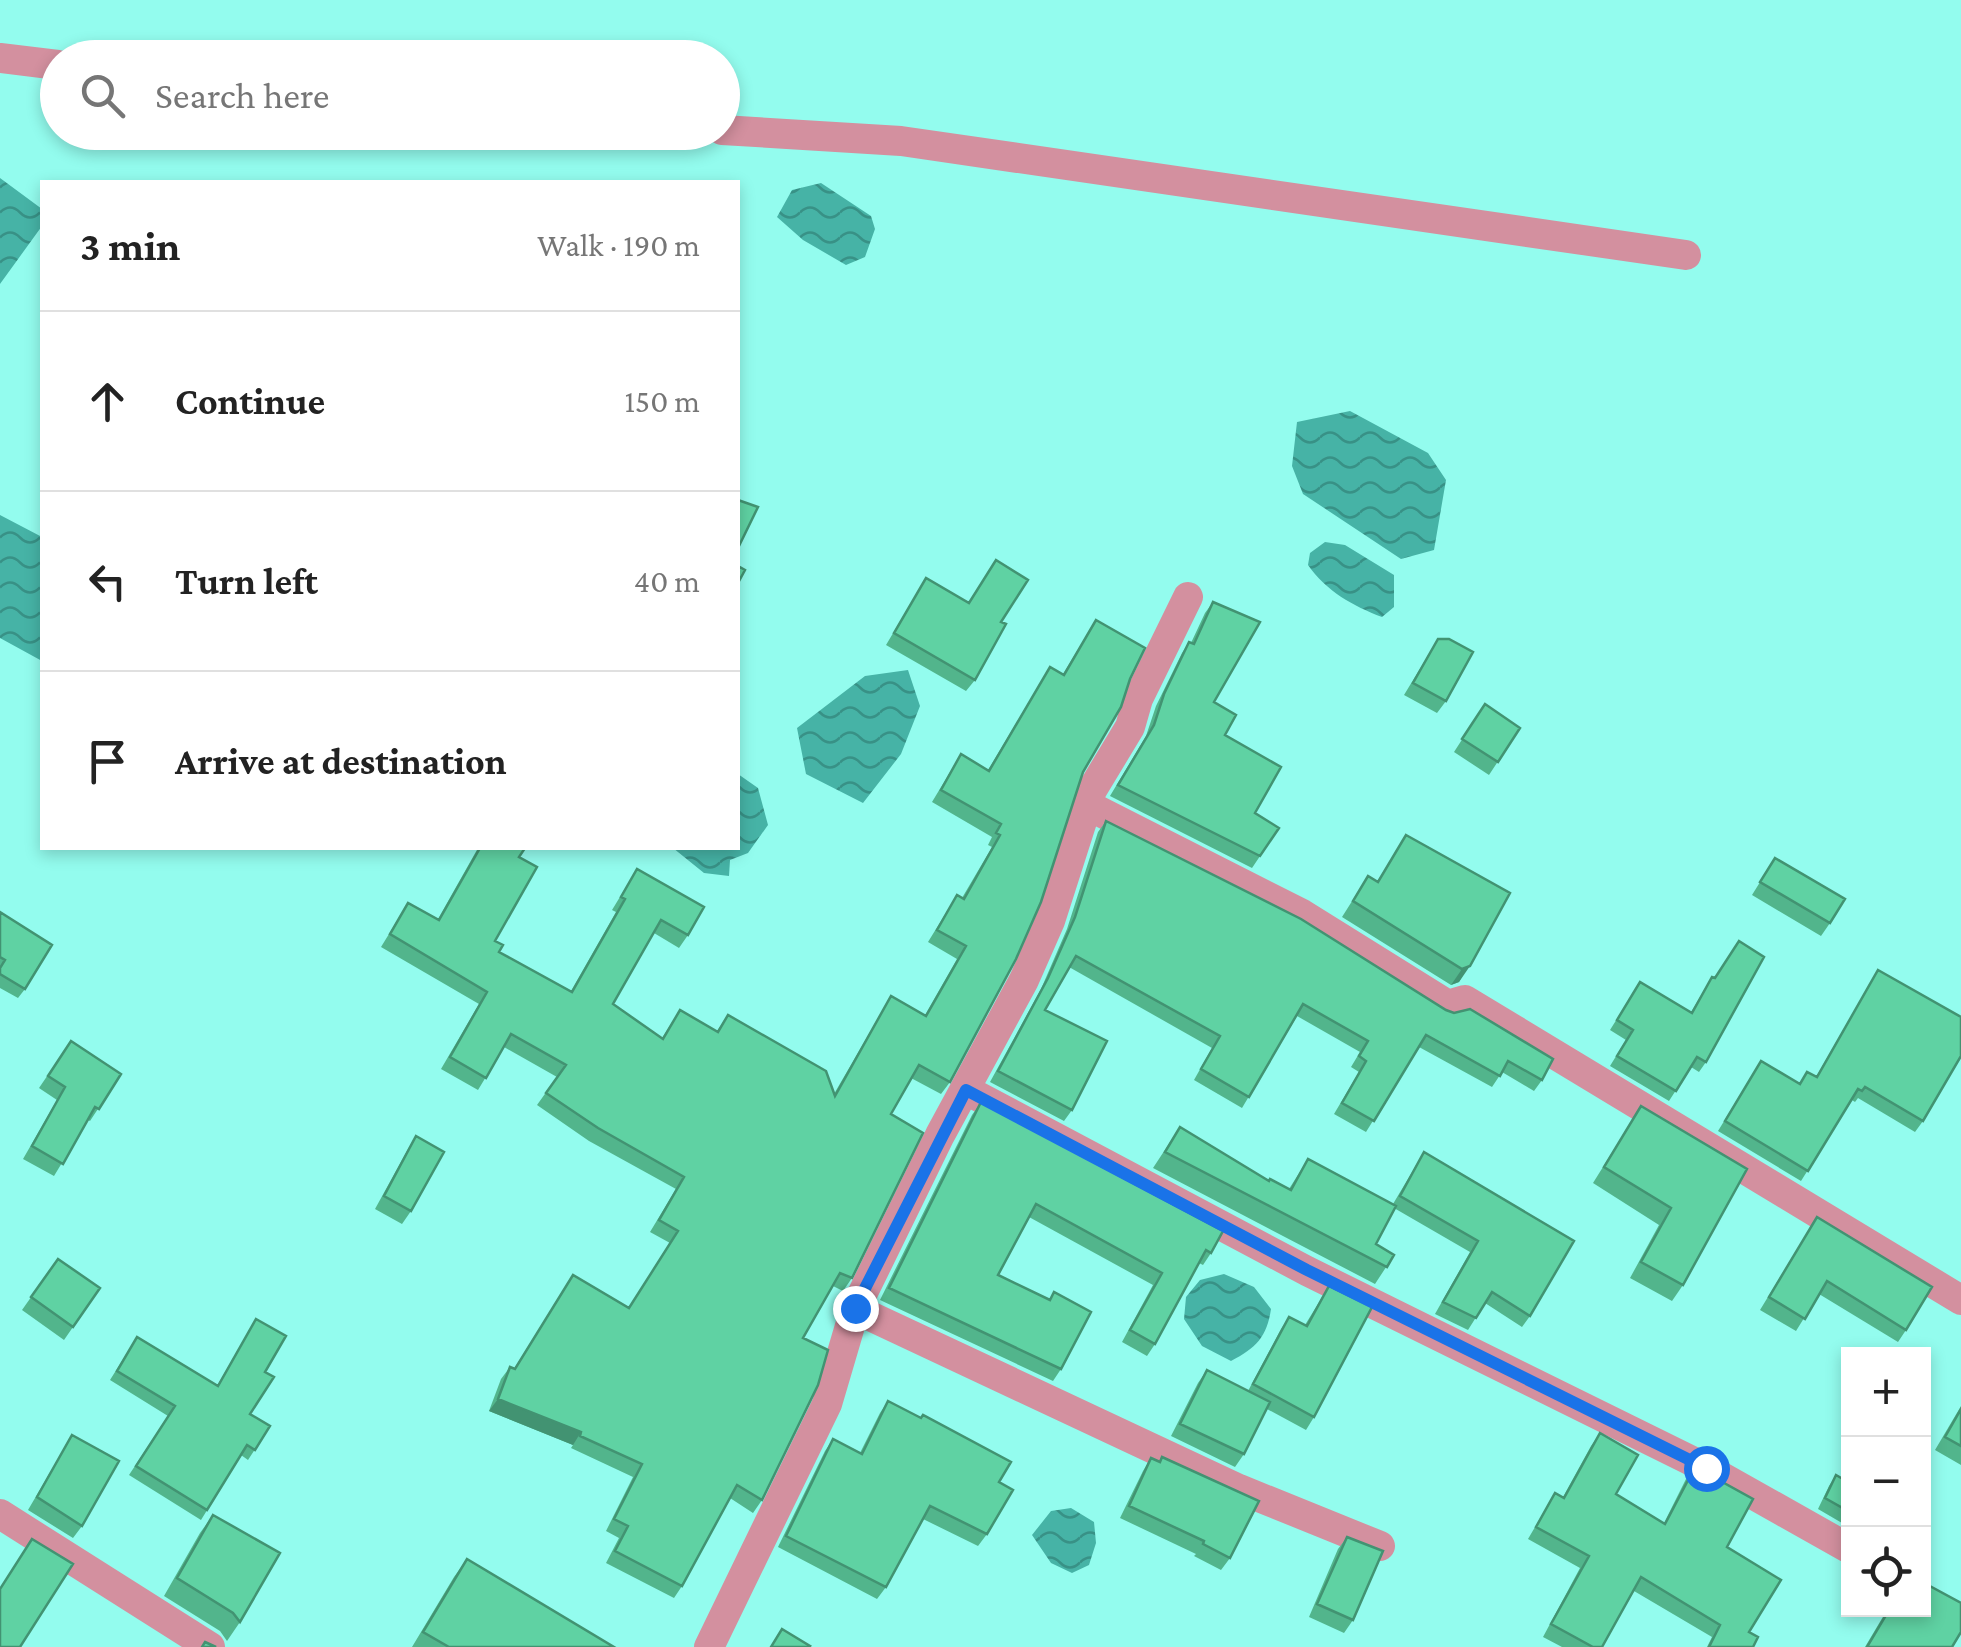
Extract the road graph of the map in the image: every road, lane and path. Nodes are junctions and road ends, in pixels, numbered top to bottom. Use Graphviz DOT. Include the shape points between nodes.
graph roads {
  1 [pos="0,58"];
  2 [pos="40,63"];
  3 [pos="740,131"];
  4 [pos="1686,255"];
  5 [pos="1188,597"];
  6 [pos="1087,805"];
  7 [pos="966,1090"];
  8 [pos="1961,1300"];
  9 [pos="855,1308"];
  10 [pos="0,1514"];
  11 [pos="1841,1544"];
  12 [pos="1380,1546"];
  13 [pos="210,1647"];
  14 [pos="709,1647"];
  1 -- 2 [label="street"];
  3 -- 4 [label="street" via="901,141"];
  5 -- 6 [label="street"];
  6 -- 7 [label="street" via="1050,921"];
  6 -- 8 [label="street" via="1302,914 1448,1005 1465,1000"];
  7 -- 9 [label="street"];
  7 -- 11 [label="street" via="1307,1270 1706,1468"];
  9 -- 12 [label="street" via="1239,1489"];
  9 -- 14 [label="street" via="827,1404"];
  10 -- 13 [label="street"];
}
